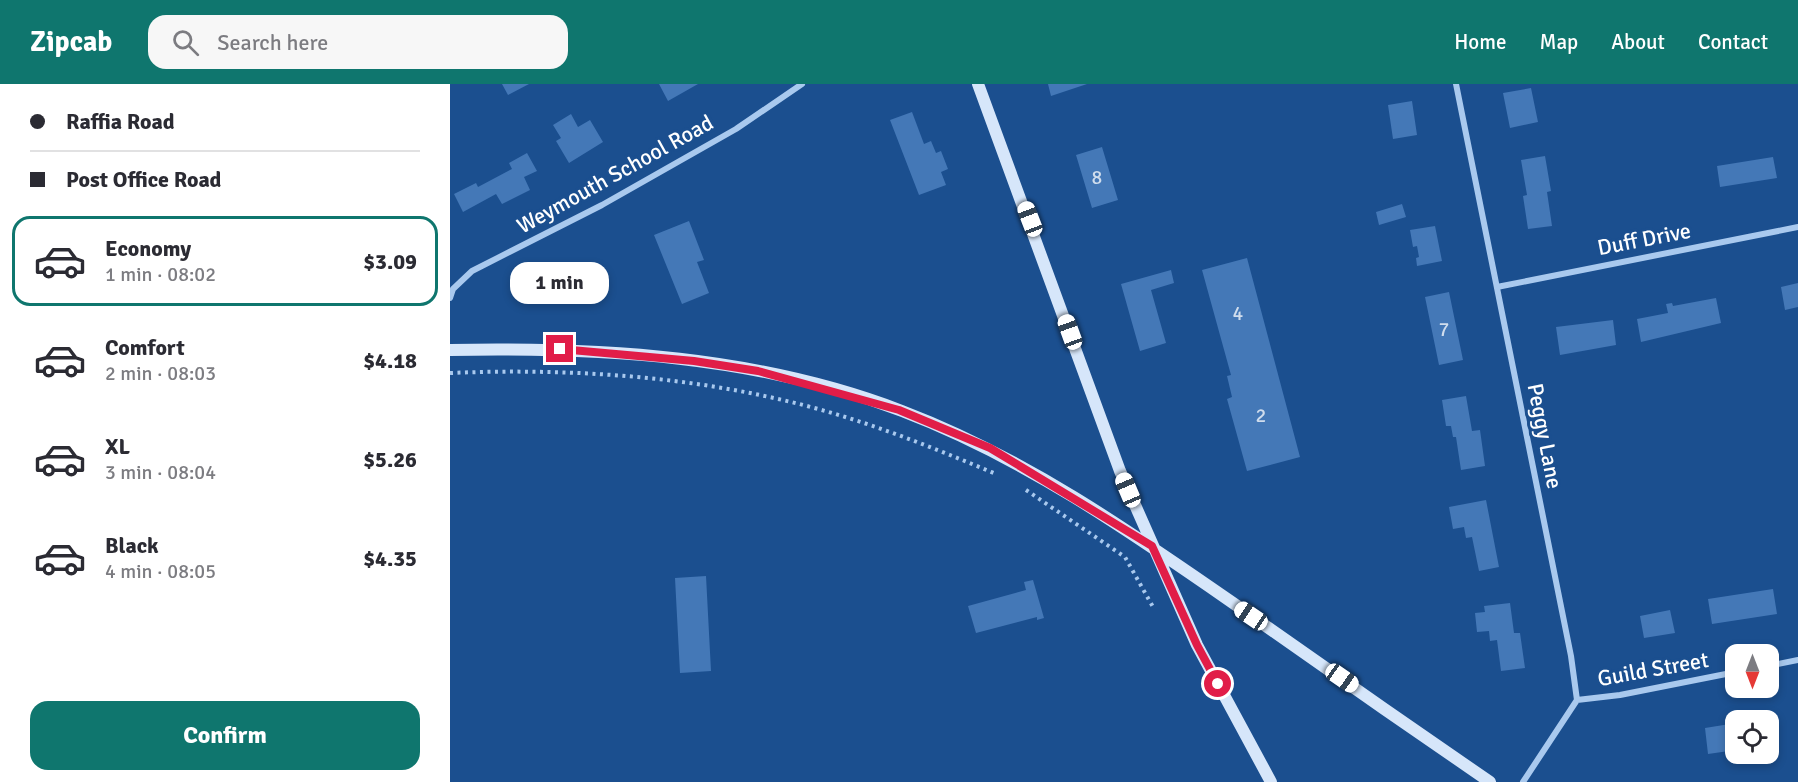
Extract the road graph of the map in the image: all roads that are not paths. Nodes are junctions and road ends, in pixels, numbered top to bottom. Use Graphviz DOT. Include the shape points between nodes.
graph roads {
  1 [pos="802,84"];
  2 [pos="978,84"];
  3 [pos="1456,84"];
  4 [pos="1798,227"];
  5 [pos="1497,287"];
  6 [pos="450,298"];
  7 [pos="450,350"];
  8 [pos="1152,546"];
  9 [pos="1798,660"];
  10 [pos="1779,664"];
  11 [pos="1725,674"];
  12 [pos="1577,700"];
  13 [pos="1271,782"];
  14 [pos="1490,782"];
  15 [pos="1523,782"];
  1 -- 6 [label="street, Weymouth School Road" via="736,129 612,200 472,271 453,289"];
  2 -- 8 [label="street" via="1120,471"];
  3 -- 5 [label="street, Peggy Lane"];
  4 -- 5 [label="street, Duff Drive"];
  5 -- 12 [label="street, Peggy Lane"];
  7 -- 8 [label="street" via="560,349 640,355 758,371 828,388 899,410 990,448"];
  8 -- 13 [label="street" via="1197,645"];
  8 -- 14 [label="street"];
  9 -- 10 [label="street"];
  11 -- 12 [label="street, Guild Street"];
  12 -- 15 [label="street"];
}
